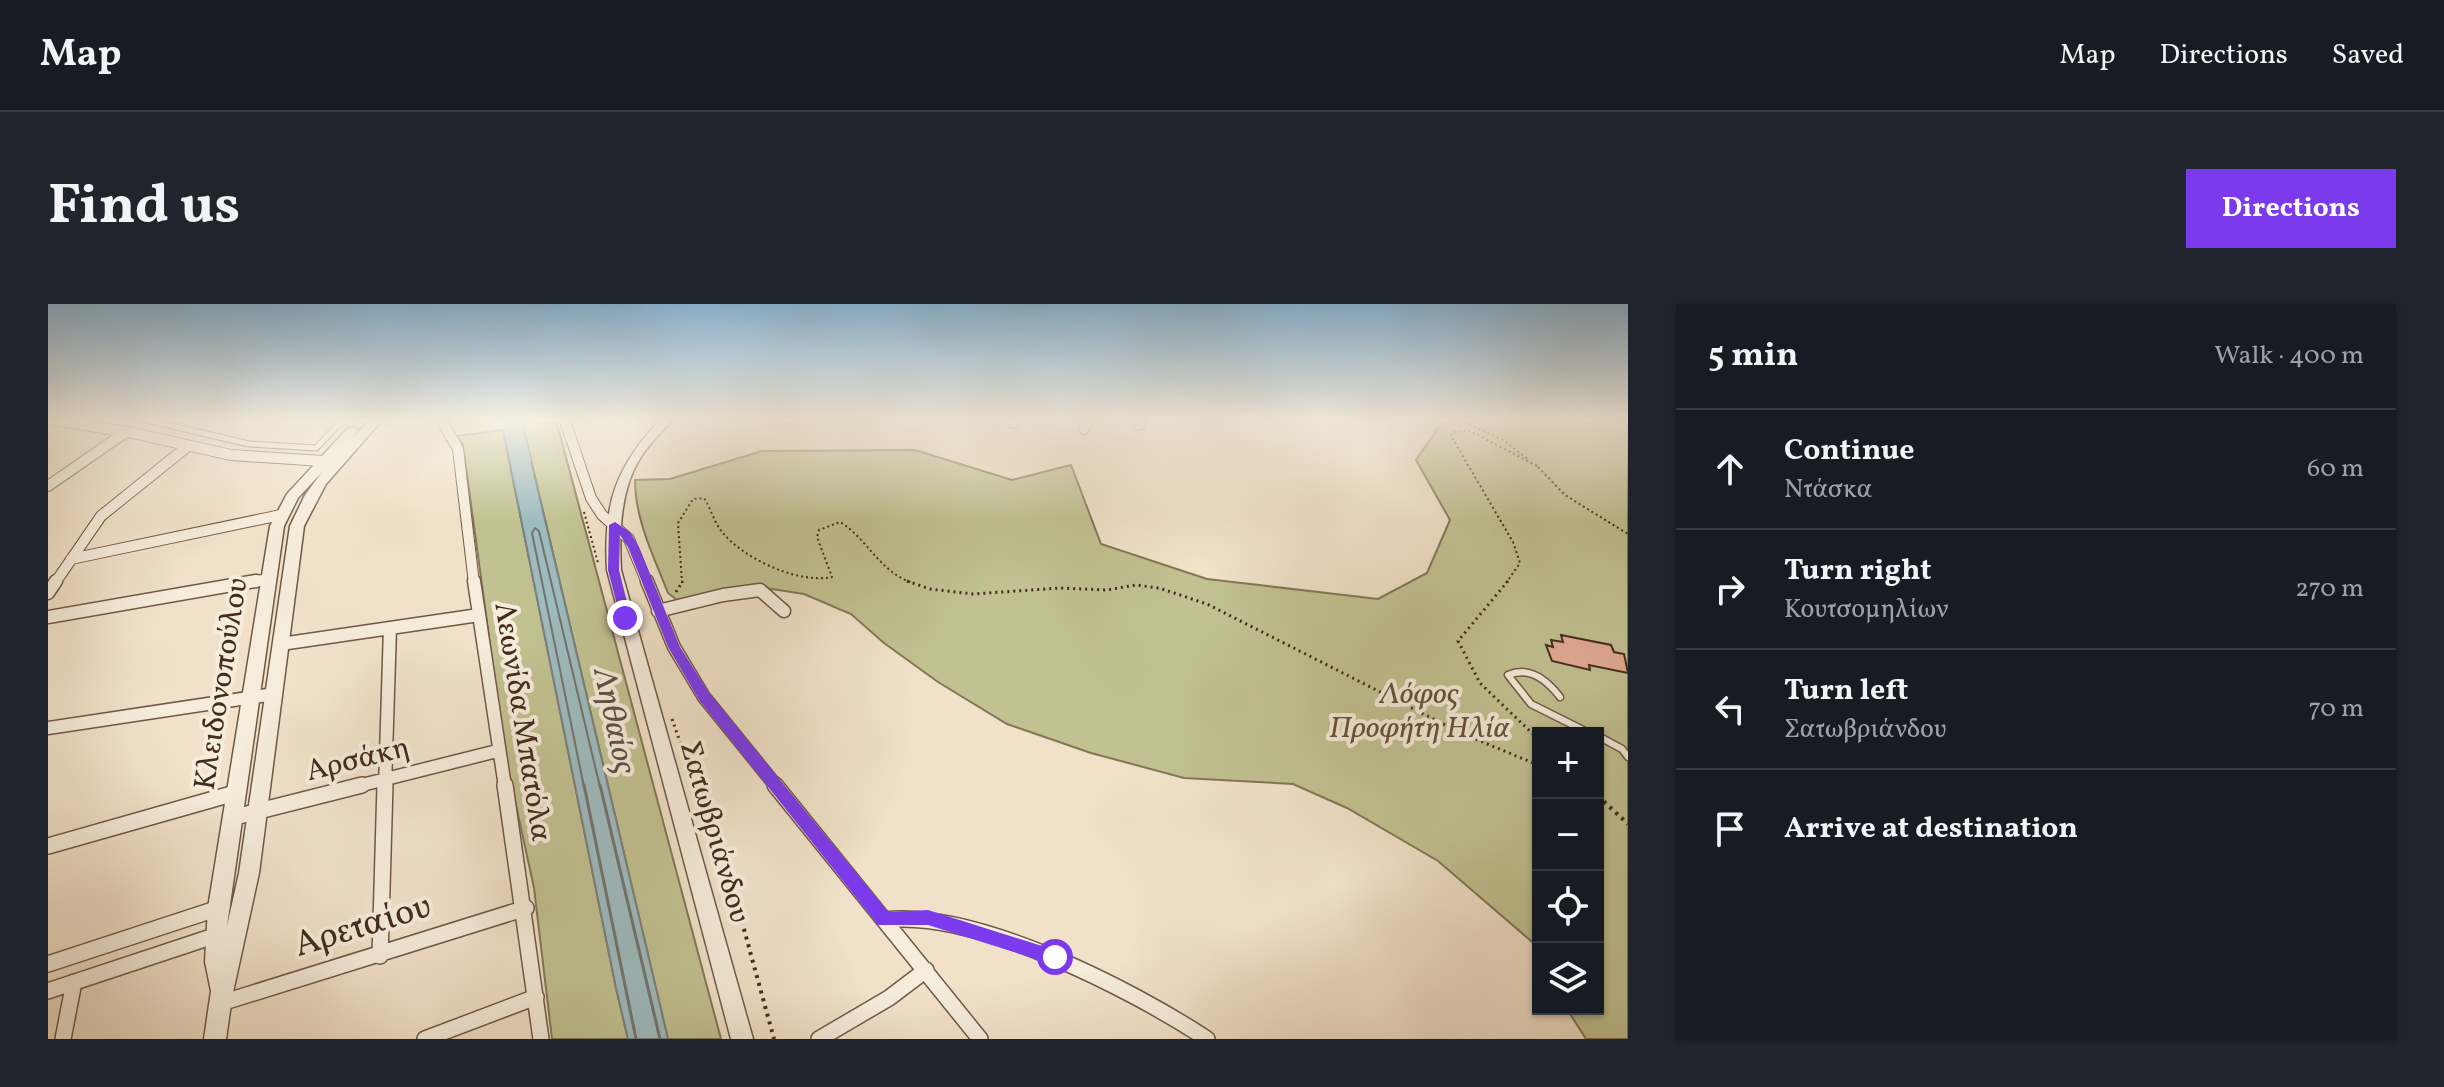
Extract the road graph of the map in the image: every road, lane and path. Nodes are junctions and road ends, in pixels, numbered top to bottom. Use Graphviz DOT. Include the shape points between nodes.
graph roads {
  1 [pos="97,452"];
  2 [pos="180,452"];
  3 [pos="224,452"];
  4 [pos="331,452"];
  5 [pos="348,452"];
  6 [pos="458,452"];
  7 [pos="576,452"];
  8 [pos="638,452"];
  9 [pos="1461,452"];
  10 [pos="1511,452"];
  11 [pos="1519,452"];
  12 [pos="323,461"];
  13 [pos="1539,467"];
  14 [pos="48,486"];
  15 [pos="281,515"];
  16 [pos="615,525"];
  17 [pos="1628,534"];
  18 [pos="71,559"];
  19 [pos="269,579"];
  20 [pos="52,583"];
  21 [pos="48,593"];
  22 [pos="656,607"];
  23 [pos="784,611"];
  24 [pos="479,615"];
  25 [pos="48,617"];
  26 [pos="390,628"];
  27 [pos="281,644"];
  28 [pos="274,694"];
  29 [pos="1560,697"];
  30 [pos="249,698"];
  31 [pos="672,718"];
  32 [pos="1572,727"];
  33 [pos="48,728"];
  34 [pos="1532,733"];
  35 [pos="1604,739"];
  36 [pos="497,751"];
  37 [pos="1628,757"];
  38 [pos="1532,763"];
  39 [pos="385,782"];
  40 [pos="235,793"];
  41 [pos="1601,799"];
  42 [pos="258,812"];
  43 [pos="231,818"];
  44 [pos="1628,824"];
  45 [pos="48,846"];
  46 [pos="244,900"];
  47 [pos="218,908"];
  48 [pos="526,908"];
  49 [pos="884,920"];
  50 [pos="238,928"];
  51 [pos="216,935"];
  52 [pos="380,956"];
  53 [pos="48,964"];
  54 [pos="926,970"];
  55 [pos="74,982"];
  56 [pos="48,991"];
  57 [pos="219,997"];
  58 [pos="536,997"];
  59 [pos="63,1039"];
  60 [pos="215,1039"];
  61 [pos="425,1039"];
  62 [pos="541,1039"];
  63 [pos="742,1039"];
  64 [pos="774,1039"];
  65 [pos="819,1039"];
  66 [pos="980,1039"];
  67 [pos="1207,1039"];
  1 -- 14 [label="street"];
  2 -- 18 [label="street" via="101,516"];
  3 -- 12 [label="street"];
  4 -- 12 [label="street, Κλειδονοπούλου"];
  5 -- 27 [label="street, Κλειδονοπούλου" via="302,511"];
  6 -- 24 [label="street, Λεωνίδα Μπατόλα"];
  7 -- 16 [label="street" via="598,511"];
  8 -- 16 [label="street, Σατωβριάνδου" via="627,471"];
  9 -- 34 [label="path" via="1520,563 1458,641 1476,681"];
  10 -- 13 [label="path"];
  11 -- 13 [label="path"];
  12 -- 15 [label="street, Κλειδονοπούλου"];
  13 -- 17 [label="path" via="1565,495"];
  15 -- 18 [label="street"];
  15 -- 19 [label="street, Κλειδονοπούλου"];
  16 -- 22 [label="street" via="633,547"];
  16 -- 63 [label="street, Σατωβριάνδου" via="619,595"];
  18 -- 20 [label="street"];
  19 -- 25 [label="street"];
  19 -- 30 [label="street, Κλειδονοπούλου"];
  20 -- 21 [label="street"];
  22 -- 23 [label="street" via="760,590"];
  22 -- 38 [label="path" via="684,580 678,523 693,499 704,498 722,533 737,546 772,566 820,580 832,577 819,530 840,522 877,561 903,580 930,589 973,594 1136,585 1207,604 1461,733"];
  22 -- 49 [label="street" via="704,697"];
  24 -- 26 [label="street"];
  24 -- 36 [label="street, Λεωνίδα Μπατόλα"];
  26 -- 27 [label="street"];
  26 -- 39 [label="street"];
  27 -- 28 [label="street, Κλειδονοπούλου"];
  28 -- 30 [label="street"];
  28 -- 42 [label="street, Κλειδονοπούλου"];
  29 -- 32 [label="lane" via="1554,687 1527,672 1508,675 1530,702"];
  30 -- 33 [label="street"];
  30 -- 40 [label="street, Κλειδονοπούλου"];
  31 -- 64 [label="path" via="736,900"];
  35 -- 37 [label="lane"];
  36 -- 39 [label="street, Αρσάκη"];
  36 -- 48 [label="street, Λεωνίδα Μπατόλα"];
  39 -- 42 [label="street, Αρσάκη"];
  39 -- 52 [label="street"];
  40 -- 43 [label="street, Κλειδονοπούλου"];
  40 -- 45 [label="street"];
  41 -- 44 [label="path"];
  42 -- 43 [label="street, Αρσάκη"];
  42 -- 46 [label="street, Κλειδονοπούλου"];
  43 -- 47 [label="street, Κλειδονοπούλου"];
  46 -- 47 [label="street"];
  46 -- 50 [label="street, Κλειδονοπούλου"];
  47 -- 51 [label="street, Κλειδονοπούλου"];
  47 -- 53 [label="street"];
  48 -- 52 [label="street, Αρεταίου"];
  48 -- 58 [label="street, Λεωνίδα Μπατόλα"];
  49 -- 54 [label="street"];
  49 -- 67 [label="street" via="928,918 1055,957 1152,1002"];
  50 -- 51 [label="street"];
  50 -- 57 [label="street, Κλειδονοπούλου"];
  51 -- 55 [label="street"];
  51 -- 57 [label="street, Κλειδονοπούλου"];
  52 -- 57 [label="street, Αρεταίου"];
  54 -- 65 [label="street"];
  54 -- 66 [label="street"];
  55 -- 56 [label="street"];
  55 -- 59 [label="street"];
  57 -- 60 [label="street, Κλειδονοπούλου"];
  58 -- 61 [label="street"];
  58 -- 62 [label="street, Λεωνίδα Μπατόλα"];
}
